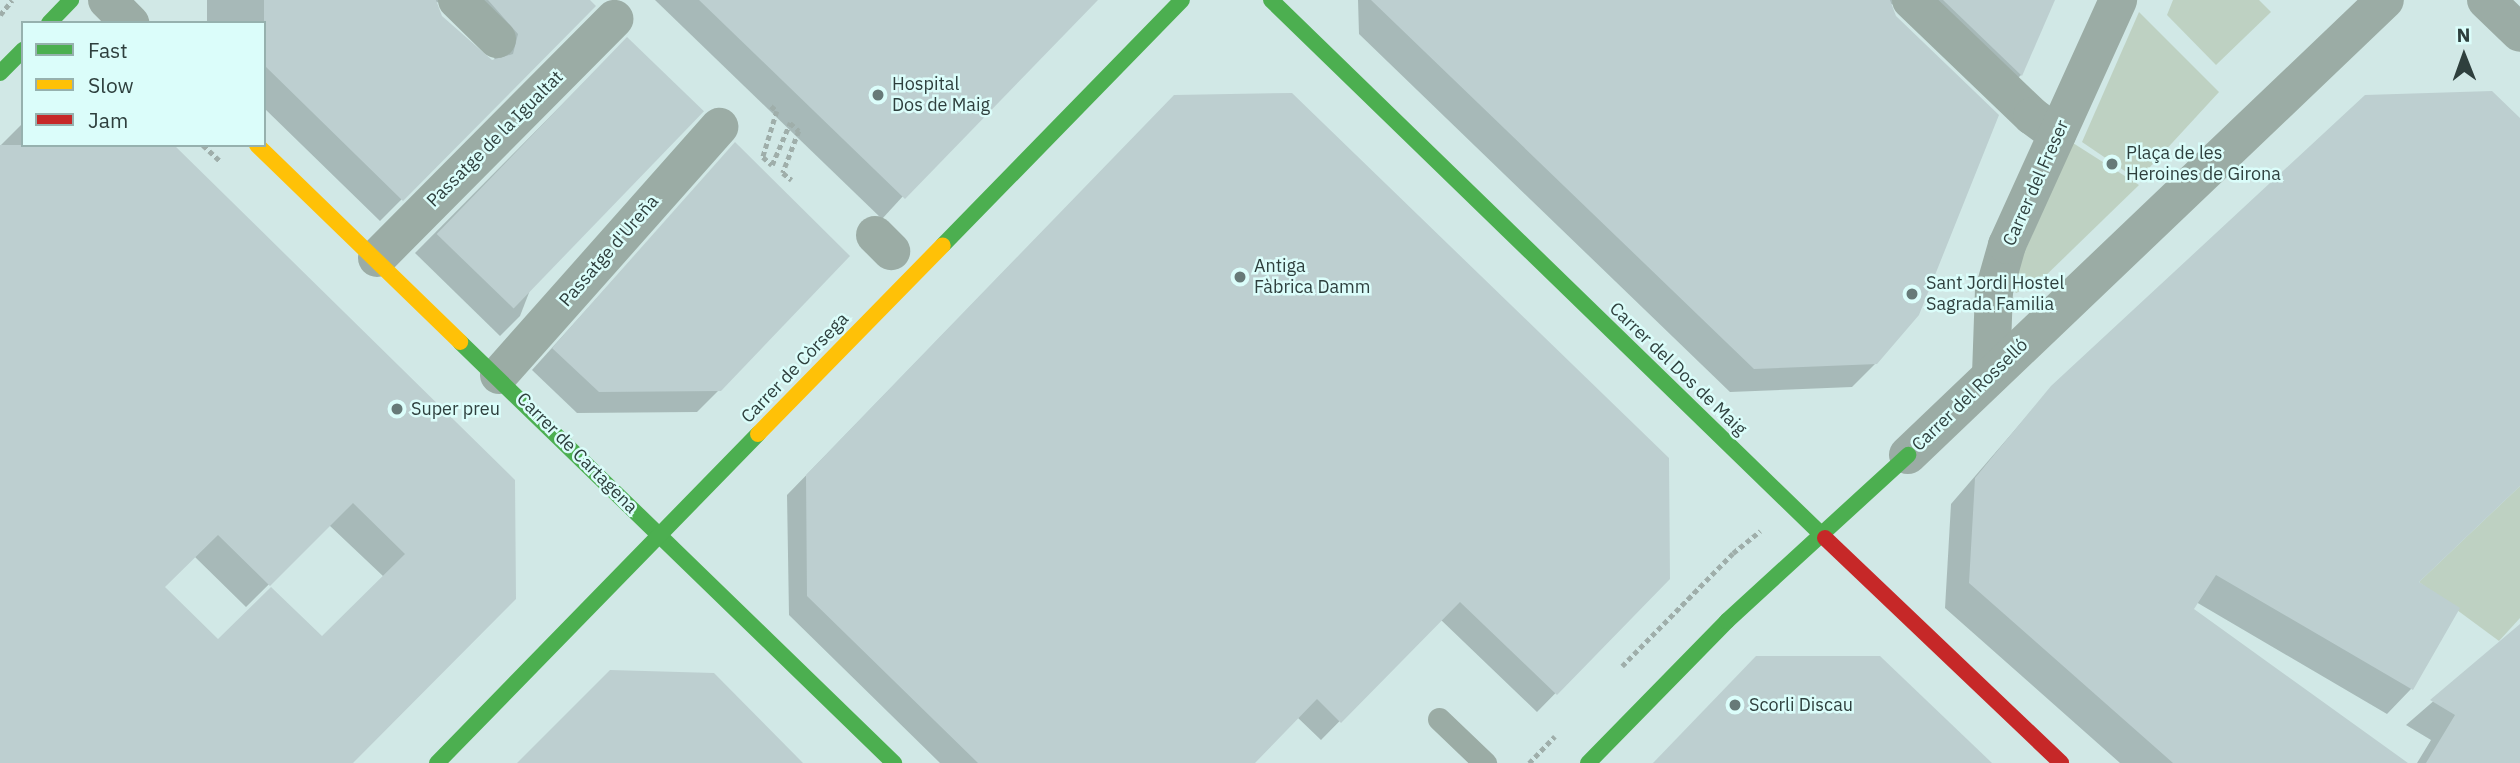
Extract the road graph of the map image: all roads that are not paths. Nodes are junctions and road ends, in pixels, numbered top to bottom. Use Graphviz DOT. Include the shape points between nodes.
graph roads {
  1 [pos="71,0"];
  2 [pos="107,0"];
  3 [pos="457,0"];
  4 [pos="1182,0"];
  5 [pos="1271,0"];
  6 [pos="1911,0"];
  7 [pos="2118,0"];
  8 [pos="2385,0"];
  9 [pos="2486,0"];
  10 [pos="614,19"];
  11 [pos="51,21"];
  12 [pos="128,21"];
  13 [pos="2520,33"];
  14 [pos="497,39"];
  15 [pos="21,52"];
  16 [pos="0,73"];
  17 [pos="719,127"];
  18 [pos="2057,134"];
  19 [pos="259,147"];
  20 [pos="377,258"];
  21 [pos="499,375"];
  22 [pos="1991,375"];
  23 [pos="1908,455"];
  24 [pos="1819,534"];
  25 [pos="660,536"];
  26 [pos="1440,719"];
  27 [pos="437,763"];
  28 [pos="894,763"];
  29 [pos="1485,763"];
  30 [pos="1588,763"];
  31 [pos="2061,763"];
  1 -- 11 [label="street"];
  2 -- 12 [label="street"];
  3 -- 14 [label="street"];
  4 -- 25 [label="street, Carrer de Còrsega"];
  5 -- 24 [label="street, Carrer del Dos de Maig"];
  6 -- 18 [label="street" via="2032,116"];
  7 -- 18 [label="street, Carrer del Freser"];
  8 -- 22 [label="street, Carrer del Rosselló"];
  9 -- 13 [label="street"];
  10 -- 20 [label="street, Passatge de la Igualtat"];
  15 -- 16 [label="street"];
  17 -- 21 [label="street, Passatge d'Ureña"];
  18 -- 22 [label="street, Carrer del Freser" via="2007,245 1997,280"];
  19 -- 20 [label="street, Carrer de Cartagena"];
  20 -- 21 [label="street, Carrer de Cartagena"];
  21 -- 25 [label="street, Carrer de Cartagena"];
  22 -- 23 [label="street, Carrer del Rosselló"];
  23 -- 24 [label="street, Carrer del Rosselló"];
  24 -- 30 [label="street, Carrer del Rosselló"];
  24 -- 31 [label="street, Carrer del Dos de Maig"];
  25 -- 27 [label="street, Carrer de Còrsega"];
  25 -- 28 [label="street, Carrer de Cartagena"];
  26 -- 29 [label="lane"];
}
